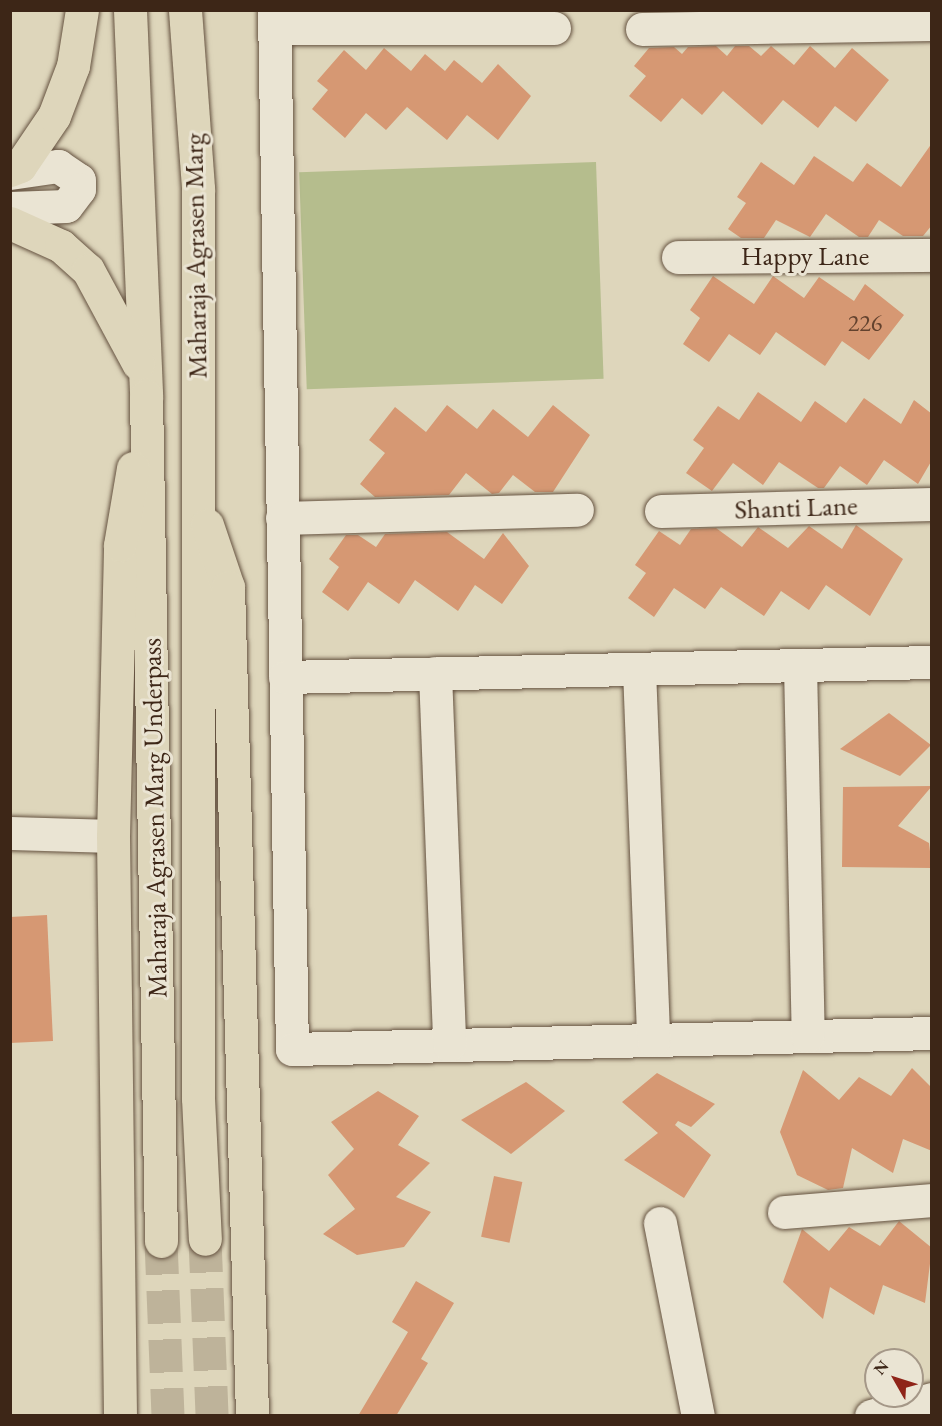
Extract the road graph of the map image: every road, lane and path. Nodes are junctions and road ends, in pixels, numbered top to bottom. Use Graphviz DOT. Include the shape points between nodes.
graph roads {
  1 [pos="82,10"];
  2 [pos="130,10"];
  3 [pos="185,10"];
  4 [pos="274,19"];
  5 [pos="932,24"];
  6 [pos="554,28"];
  7 [pos="642,29"];
  8 [pos="10,171"];
  9 [pos="10,208"];
  10 [pos="10,223"];
  11 [pos="932,255"];
  12 [pos="678,257"];
  13 [pos="146,388"];
  14 [pos="198,501"];
  15 [pos="932,504"];
  16 [pos="577,510"];
  17 [pos="661,511"];
  18 [pos="282,518"];
  19 [pos="932,662"];
  20 [pos="800,665"];
  21 [pos="639,669"];
  22 [pos="435,673"];
  23 [pos="285,677"];
  24 [pos="10,833"];
  25 [pos="113,836"];
  26 [pos="932,1033"];
  27 [pos="808,1036"];
  28 [pos="652,1040"];
  29 [pos="449,1045"];
  30 [pos="932,1200"];
  31 [pos="784,1212"];
  32 [pos="660,1223"];
  33 [pos="205,1239"];
  34 [pos="161,1241"];
  35 [pos="932,1399"];
  36 [pos="120,1416"];
  37 [pos="252,1416"];
  38 [pos="698,1416"];
  39 [pos="871,1416"];
  1 -- 8 [label="main road" via="73,66 54,116 20,166"];
  2 -- 13 [label="main road, Maharaja Agrasen Marg"];
  3 -- 14 [label="main road, Maharaja Agrasen Marg" via="198,189"];
  4 -- 6 [label="street"];
  4 -- 18 [label="street"];
  5 -- 7 [label="street"];
  8 -- 9 [label="street" via="58,166 79,180 79,189 66,206"];
  10 -- 13 [label="main road" via="61,246 88,270 118,319"];
  11 -- 12 [label="street, Happy Lane"];
  13 -- 25 [label="main road" via="120,545"];
  13 -- 34 [label="main road, Maharaja Agrasen Marg Underpass"];
  14 -- 33 [label="main road, Maharaja Agrasen Marg Underpass" via="198,1098"];
  14 -- 37 [label="main road" via="228,587"];
  15 -- 17 [label="street, Shanti Lane"];
  16 -- 18 [label="street"];
  18 -- 23 [label="street"];
  19 -- 20 [label="street"];
  20 -- 21 [label="street"];
  20 -- 27 [label="street"];
  21 -- 22 [label="street"];
  21 -- 28 [label="street"];
  22 -- 23 [label="street"];
  22 -- 29 [label="street"];
  23 -- 29 [label="street" via="292,1049"];
  24 -- 25 [label="street"];
  25 -- 36 [label="main road"];
  26 -- 27 [label="street"];
  27 -- 28 [label="street"];
  28 -- 29 [label="street"];
  30 -- 31 [label="street"];
  32 -- 38 [label="street"];
  35 -- 39 [label="street"];
}
